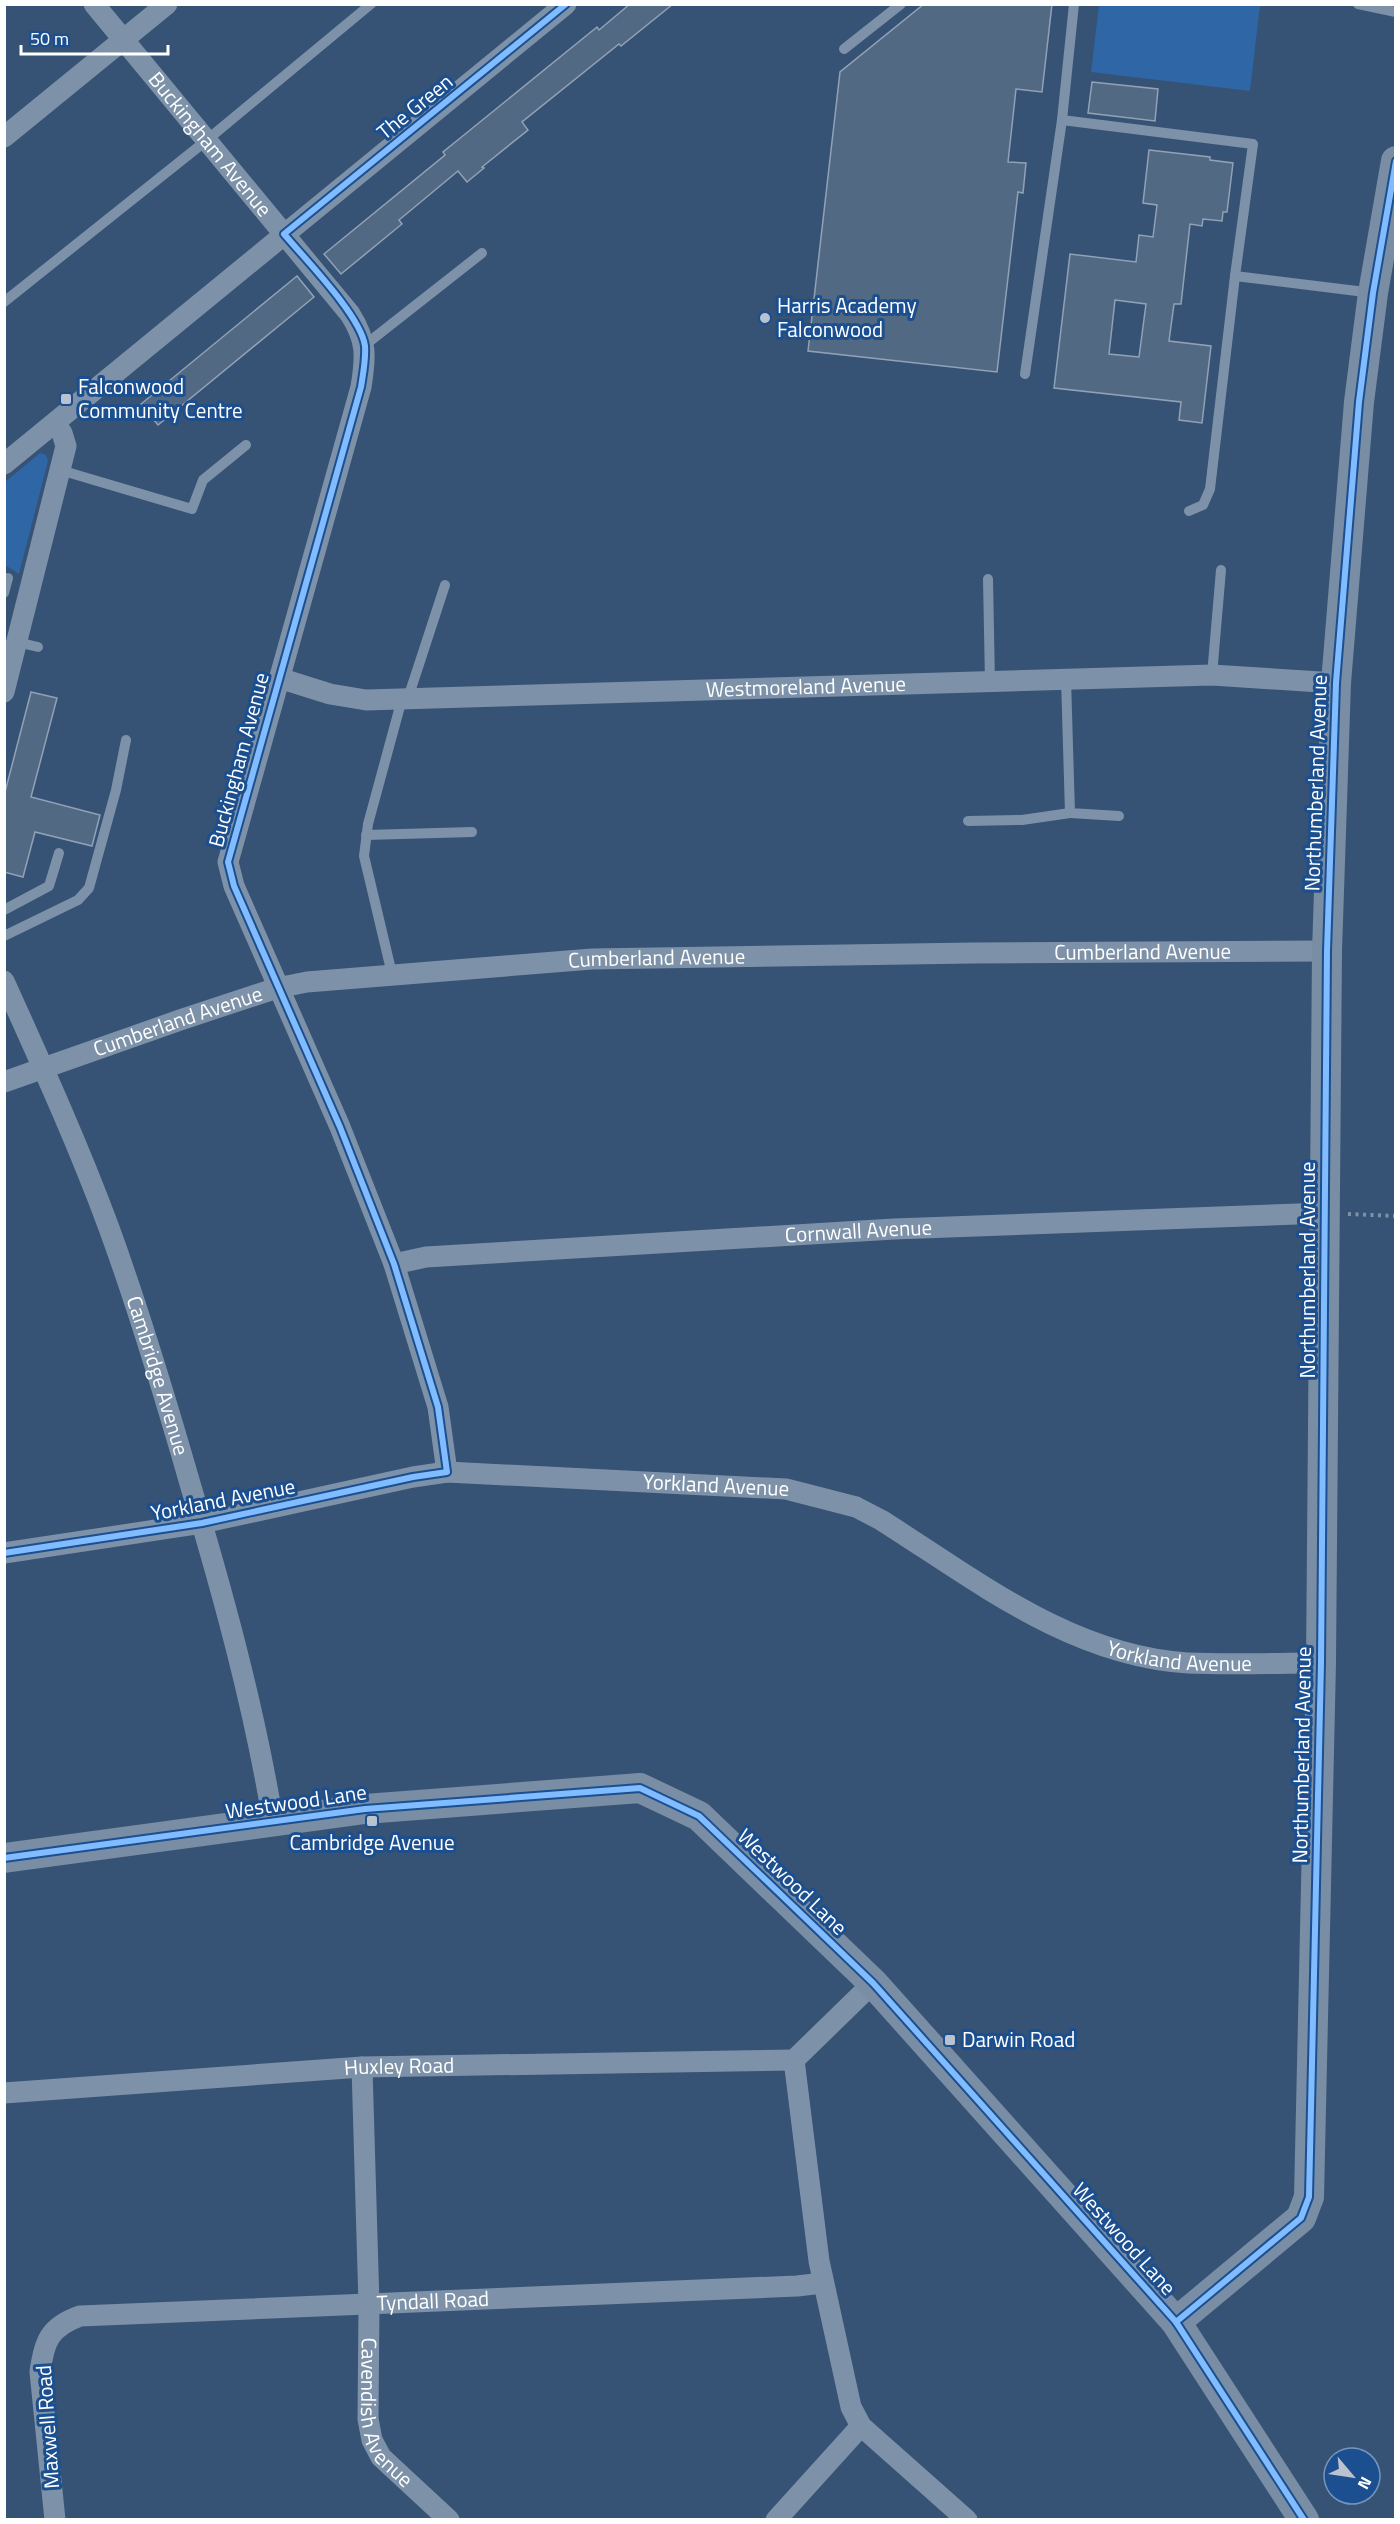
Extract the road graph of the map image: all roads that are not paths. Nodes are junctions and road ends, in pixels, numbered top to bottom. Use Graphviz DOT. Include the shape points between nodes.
graph roads {
  1 [pos="94,4"];
  2 [pos="166,4"];
  3 [pos="371,4"];
  4 [pos="566,4"];
  5 [pos="901,4"];
  6 [pos="1074,4"];
  7 [pos="1358,4"];
  8 [pos="1395,12"];
  9 [pos="123,40"];
  10 [pos="844,49"];
  11 [pos="1062,120"];
  12 [pos="4,137"];
  13 [pos="207,140"];
  14 [pos="1395,161"];
  15 [pos="284,234"];
  16 [pos="482,253"];
  17 [pos="1235,276"];
  18 [pos="1373,293"];
  19 [pos="4,302"];
  20 [pos="365,345"];
  21 [pos="1025,374"];
  22 [pos="55,423"];
  23 [pos="246,445"];
  24 [pos="4,464"];
  25 [pos="60,470"];
  26 [pos="1189,511"];
  27 [pos="1221,570"];
  28 [pos="8,578"];
  29 [pos="988,579"];
  30 [pos="445,585"];
  31 [pos="4,593"];
  32 [pos="1212,675"];
  33 [pos="6,678"];
  34 [pos="279,678"];
  35 [pos="1066,679"];
  36 [pos="990,683"];
  37 [pos="1336,683"];
  38 [pos="405,699"];
  39 [pos="126,740"];
  40 [pos="1070,813"];
  41 [pos="1119,816"];
  42 [pos="968,821"];
  43 [pos="472,832"];
  44 [pos="366,835"];
  45 [pos="59,853"];
  46 [pos="4,910"];
  47 [pos="4,936"];
  48 [pos="1327,951"];
  49 [pos="392,974"];
  50 [pos="4,981"];
  51 [pos="277,988"];
  52 [pos="44,1068"];
  53 [pos="4,1082"];
  54 [pos="1325,1213"];
  55 [pos="393,1264"];
  56 [pos="447,1472"];
  57 [pos="202,1523"];
  58 [pos="4,1553"];
  59 [pos="1321,1663"];
  60 [pos="273,1821"];
  61 [pos="4,1857"];
  62 [pos="873,1983"];
  63 [pos="794,2060"];
  64 [pos="362,2067"];
  65 [pos="4,2093"];
  66 [pos="823,2283"];
  67 [pos="369,2305"];
  68 [pos="1176,2322"];
  69 [pos="49,2336"];
  70 [pos="861,2427"];
  71 [pos="55,2520"];
  72 [pos="449,2520"];
  73 [pos="776,2520"];
  74 [pos="966,2520"];
  75 [pos="1304,2520"];
  1 -- 9 [label="street, Buckingham Avenue"];
  2 -- 9 [label="street"];
  3 -- 13 [label="lane"];
  4 -- 15 [label="street, The Green"];
  5 -- 10 [label="lane"];
  6 -- 11 [label="lane"];
  7 -- 8 [label="lane"];
  9 -- 12 [label="street"];
  9 -- 13 [label="street, Buckingham Avenue"];
  11 -- 17 [label="lane" via="1253,144"];
  11 -- 21 [label="lane"];
  13 -- 15 [label="street, Buckingham Avenue"];
  13 -- 19 [label="lane"];
  14 -- 18 [label="street, Northumberland Avenue"];
  15 -- 20 [label="street, Buckingham Avenue" via="350,314"];
  15 -- 22 [label="street, The Green"];
  16 -- 20 [label="lane"];
  17 -- 18 [label="lane"];
  17 -- 26 [label="lane" via="1210,489 1203,505"];
  18 -- 37 [label="street, Northumberland Avenue" via="1359,402"];
  20 -- 34 [label="street, Buckingham Avenue" via="361,387"];
  22 -- 24 [label="street, The Green"];
  22 -- 25 [label="street" via="66,446"];
  23 -- 25 [label="lane" via="203,480 192,509"];
  25 -- 33 [label="street" via="28,644"];
  27 -- 32 [label="lane"];
  28 -- 31 [label="lane"];
  29 -- 36 [label="lane"];
  30 -- 38 [label="lane"];
  32 -- 35 [label="street, Westmoreland Avenue"];
  32 -- 37 [label="street, Westmoreland Avenue"];
  34 -- 38 [label="street, Westmoreland Avenue" via="350,698"];
  34 -- 51 [label="street, Buckingham Avenue" via="228,862 234,886"];
  35 -- 36 [label="street, Westmoreland Avenue"];
  35 -- 40 [label="lane"];
  36 -- 38 [label="street, Westmoreland Avenue"];
  37 -- 48 [label="street, Northumberland Avenue"];
  38 -- 44 [label="lane"];
  39 -- 47 [label="lane" via="89,888 78,900"];
  40 -- 41 [label="lane"];
  40 -- 42 [label="lane" via="1022,820"];
  43 -- 44 [label="lane"];
  44 -- 49 [label="lane" via="364,856"];
  45 -- 46 [label="lane" via="50,886"];
  48 -- 49 [label="street, Cumberland Avenue" via="603,958"];
  48 -- 54 [label="street, Northumberland Avenue"];
  49 -- 51 [label="street, Cumberland Avenue"];
  50 -- 52 [label="street, Cambridge Avenue"];
  51 -- 52 [label="street, Cumberland Avenue"];
  51 -- 55 [label="street, Buckingham Avenue" via="340,1127"];
  52 -- 53 [label="street, Cumberland Avenue"];
  52 -- 57 [label="street, Cambridge Avenue" via="109,1229"];
  54 -- 55 [label="street, Cornwall Avenue" via="894,1229 426,1257"];
  54 -- 59 [label="street, Northumberland Avenue"];
  55 -- 56 [label="street, Buckingham Avenue" via="438,1407"];
  56 -- 57 [label="street, Yorkland Avenue"];
  56 -- 59 [label="street, Yorkland Avenue" via="786,1489 856,1508 881,1520 1027,1613 1090,1642 1187,1663"];
  57 -- 58 [label="street, Yorkland Avenue"];
  57 -- 60 [label="street, Cambridge Avenue" via="243,1673"];
  59 -- 68 [label="street, Northumberland Avenue" via="1309,2197 1301,2218"];
  60 -- 61 [label="street, Westwood Lane"];
  60 -- 62 [label="street, Westwood Lane" via="443,1801 640,1788 699,1816"];
  62 -- 63 [label="street"];
  62 -- 68 [label="street, Westwood Lane"];
  63 -- 64 [label="street, Huxley Road"];
  63 -- 66 [label="street"];
  64 -- 65 [label="street, Huxley Road"];
  64 -- 67 [label="street, Cavendish Avenue"];
  66 -- 67 [label="street, Tyndall Road"];
  66 -- 70 [label="street" via="851,2407"];
  67 -- 69 [label="street, Tyndall Road" via="80,2316 63,2322"];
  67 -- 72 [label="street, Cavendish Avenue" via="368,2419 372,2440 395,2472"];
  68 -- 75 [label="street, Westwood Lane"];
  69 -- 71 [label="street, Maxwell Road" via="40,2372"];
  70 -- 73 [label="street"];
  70 -- 74 [label="street"];
}
